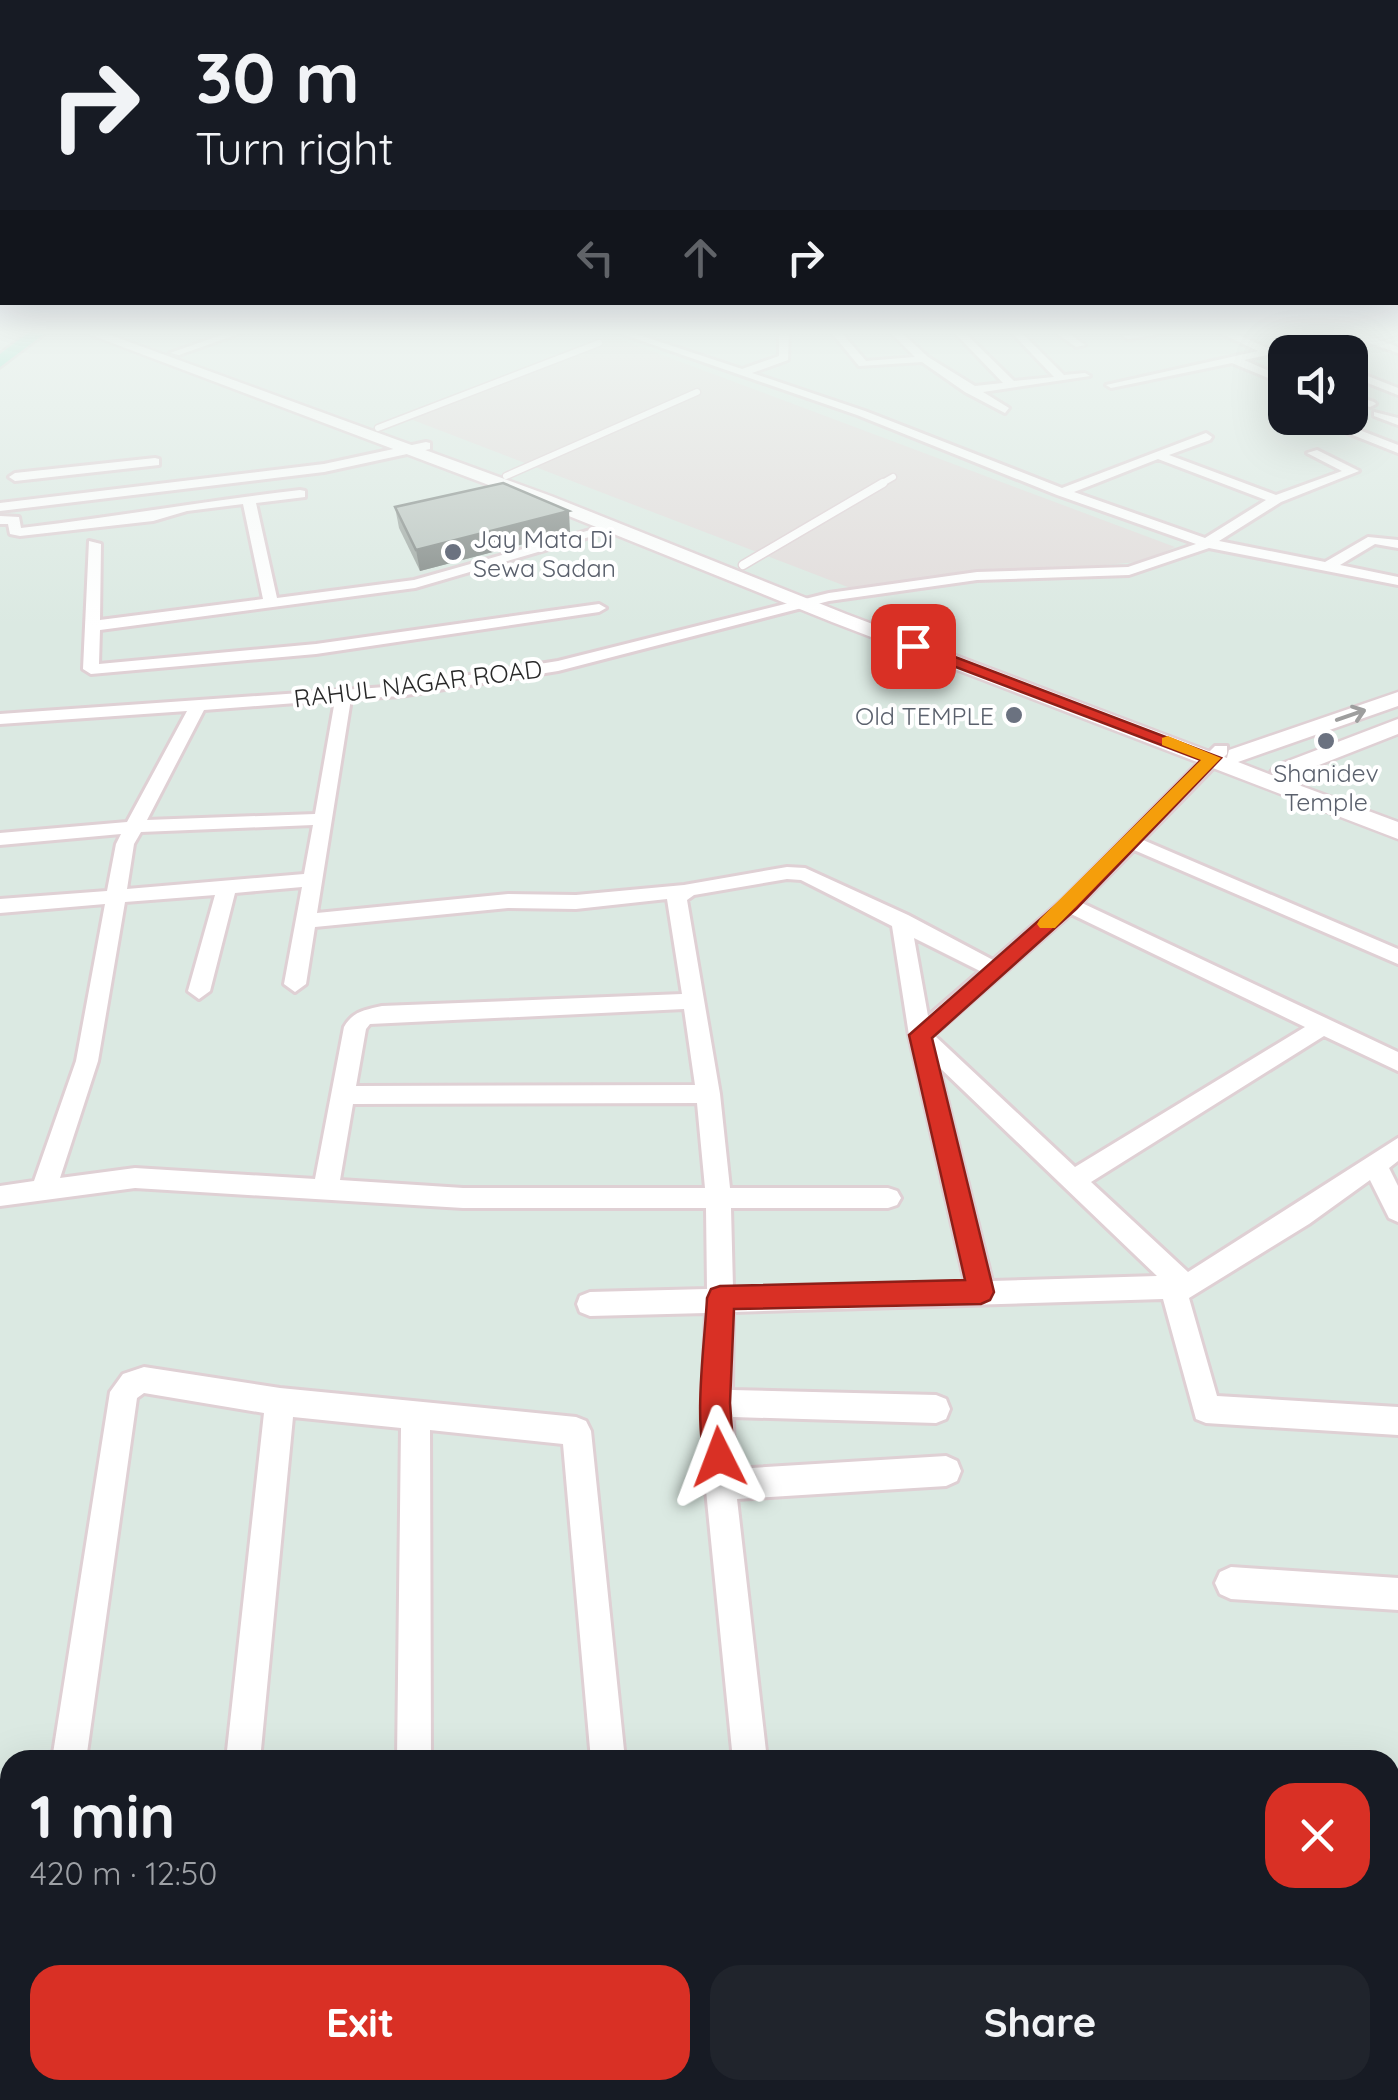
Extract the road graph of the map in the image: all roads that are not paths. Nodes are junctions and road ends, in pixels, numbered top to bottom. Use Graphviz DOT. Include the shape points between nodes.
graph roads {
  1 [pos="367,430"];
  2 [pos="382,430"];
  3 [pos="611,430"];
  4 [pos="903,430"];
  5 [pos="1362,435"];
  6 [pos="1206,437"];
  7 [pos="418,448"];
  8 [pos="1398,449"];
  9 [pos="1312,453"];
  10 [pos="1155,454"];
  11 [pos="154,462"];
  12 [pos="506,476"];
  13 [pos="893,478"];
  14 [pos="1062,492"];
  15 [pos="300,494"];
  16 [pos="0,498"];
  17 [pos="1276,499"];
  18 [pos="249,500"];
  19 [pos="0,507"];
  20 [pos="0,520"];
  21 [pos="613,528"];
  22 [pos="94,544"];
  23 [pos="1398,544"];
  24 [pos="1204,545"];
  25 [pos="743,565"];
  26 [pos="1324,568"];
  27 [pos="1398,582"];
  28 [pos="829,598"];
  29 [pos="270,603"];
  30 [pos="806,604"];
  31 [pos="599,608"];
  32 [pos="92,626"];
  33 [pos="344,695"];
  34 [pos="1398,699"];
  35 [pos="198,706"];
  36 [pos="0,720"];
  37 [pos="1398,726"];
  38 [pos="1224,754"];
  39 [pos="1283,771"];
  40 [pos="1398,814"];
  41 [pos="323,819"];
  42 [pos="132,828"];
  43 [pos="1398,831"];
  44 [pos="0,839"];
  45 [pos="1129,841"];
  46 [pos="313,880"];
  47 [pos="227,886"];
  48 [pos="685,892"];
  49 [pos="115,894"];
  50 [pos="1069,905"];
  51 [pos="0,906"];
  52 [pos="901,920"];
  53 [pos="306,921"];
  54 [pos="1398,957"];
  55 [pos="995,970"];
  56 [pos="295,984"];
  57 [pos="199,992"];
  58 [pos="694,1002"];
  59 [pos="1322,1026"];
  60 [pos="920,1035"];
  61 [pos="1398,1062"];
  62 [pos="708,1094"];
  63 [pos="342,1095"];
  64 [pos="1398,1148"];
  65 [pos="1374,1165"];
  66 [pos="1074,1180"];
  67 [pos="44,1190"];
  68 [pos="326,1190"];
  69 [pos="0,1196"];
  70 [pos="888,1198"];
  71 [pos="718,1199"];
  72 [pos="1398,1210"];
  73 [pos="1180,1287"];
  74 [pos="981,1292"];
  75 [pos="720,1298"];
  76 [pos="590,1304"];
  77 [pos="280,1402"];
  78 [pos="716,1403"];
  79 [pos="936,1409"];
  80 [pos="416,1417"];
  81 [pos="1398,1421"];
  82 [pos="946,1471"];
  83 [pos="721,1484"];
  84 [pos="1231,1583"];
  85 [pos="1398,1594"];
  86 [pos="70,1750"];
  87 [pos="244,1750"];
  88 [pos="414,1750"];
  89 [pos="601,1750"];
  90 [pos="749,1750"];
  1 -- 7 [label="main road"];
  2 -- 7 [label="main road"];
  3 -- 12 [label="lane"];
  4 -- 14 [label="street"];
  5 -- 8 [label="street"];
  6 -- 10 [label="street"];
  7 -- 12 [label="main road"];
  7 -- 19 [label="street" via="324,468"];
  7 -- 21 [label="main road"];
  9 -- 17 [label="street, RAHUL NAGAR ROAD" via="1353,471"];
  10 -- 14 [label="street"];
  10 -- 17 [label="street"];
  11 -- 16 [label="street" via="17,474"];
  12 -- 25 [label="main road"];
  13 -- 25 [label="lane"];
  14 -- 24 [label="street"];
  15 -- 18 [label="street"];
  17 -- 24 [label="street, RAHUL NAGAR ROAD"];
  18 -- 20 [label="street" via="17,532 14,520"];
  18 -- 29 [label="street"];
  21 -- 29 [label="street" via="415,584"];
  21 -- 30 [label="main road"];
  22 -- 32 [label="street"];
  23 -- 26 [label="street" via="1373,540"];
  24 -- 26 [label="street"];
  24 -- 28 [label="street, RAHUL NAGAR ROAD" via="1130,570 977,576"];
  25 -- 28 [label="main road"];
  26 -- 27 [label="street"];
  28 -- 30 [label="street, RAHUL NAGAR ROAD"];
  28 -- 38 [label="main road"];
  29 -- 32 [label="street"];
  30 -- 33 [label="street, RAHUL NAGAR ROAD" via="558,666"];
  30 -- 38 [label="main road"];
  31 -- 32 [label="street" via="316,649 91,669"];
  33 -- 35 [label="street, RAHUL NAGAR ROAD"];
  33 -- 41 [label="street"];
  38 -- 34 [label="main road, one-way"];
  35 -- 36 [label="street, RAHUL NAGAR ROAD"];
  35 -- 42 [label="street"];
  37 -- 39 [label="main road"];
  38 -- 39 [label="main road"];
  38 -- 43 [label="main road"];
  38 -- 45 [label="street"];
  39 -- 40 [label="main road"];
  41 -- 42 [label="street"];
  41 -- 46 [label="street"];
  42 -- 44 [label="street"];
  42 -- 49 [label="street"];
  45 -- 50 [label="street"];
  45 -- 54 [label="street"];
  46 -- 47 [label="street"];
  46 -- 53 [label="street"];
  47 -- 49 [label="street"];
  47 -- 57 [label="street"];
  48 -- 52 [label="street" via="799,873"];
  48 -- 53 [label="street"];
  48 -- 58 [label="street" via="678,898"];
  49 -- 51 [label="street"];
  49 -- 67 [label="street" via="87,1061"];
  50 -- 55 [label="street"];
  50 -- 59 [label="street"];
  52 -- 55 [label="street"];
  52 -- 60 [label="street"];
  53 -- 56 [label="street"];
  55 -- 60 [label="street"];
  58 -- 62 [label="street"];
  58 -- 63 [label="street" via="372,1015 355,1026"];
  59 -- 61 [label="street"];
  59 -- 66 [label="street"];
  60 -- 66 [label="street"];
  60 -- 74 [label="street"];
  62 -- 63 [label="street"];
  62 -- 71 [label="street"];
  63 -- 68 [label="street"];
  64 -- 65 [label="street"];
  65 -- 72 [label="street"];
  65 -- 73 [label="street"];
  66 -- 73 [label="street"];
  67 -- 68 [label="street" via="135,1178"];
  67 -- 69 [label="street"];
  68 -- 71 [label="street"];
  70 -- 71 [label="street"];
  71 -- 75 [label="street"];
  73 -- 74 [label="street"];
  73 -- 81 [label="street" via="1206,1409"];
  74 -- 75 [label="street"];
  75 -- 76 [label="street"];
  75 -- 78 [label="street"];
  77 -- 80 [label="street"];
  77 -- 86 [label="street" via="144,1380 124,1392"];
  77 -- 87 [label="street"];
  78 -- 79 [label="street"];
  78 -- 83 [label="street"];
  80 -- 88 [label="street"];
  80 -- 89 [label="street" via="576,1431"];
  82 -- 83 [label="street"];
  83 -- 90 [label="street"];
  84 -- 85 [label="street"];
}
